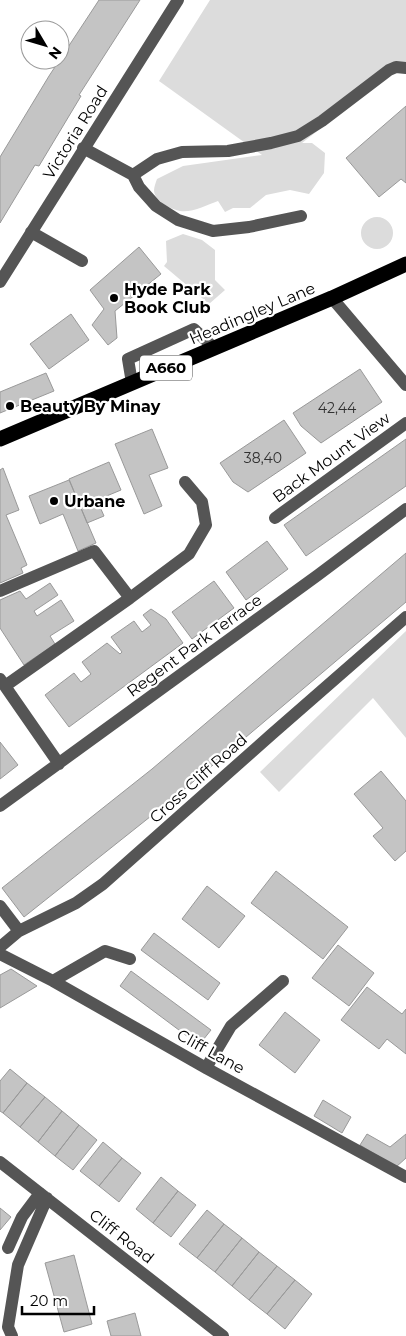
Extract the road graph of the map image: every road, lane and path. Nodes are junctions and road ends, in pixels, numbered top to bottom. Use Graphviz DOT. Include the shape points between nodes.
graph roads {
  1 [pos="178,0"];
  2 [pos="406,68"];
  3 [pos="83,148"];
  4 [pos="133,175"];
  5 [pos="301,216"];
  6 [pos="31,232"];
  7 [pos="82,261"];
  8 [pos="406,264"];
  9 [pos="0,282"];
  10 [pos="332,298"];
  11 [pos="214,348"];
  12 [pos="132,383"];
  13 [pos="406,385"];
  14 [pos="406,423"];
  15 [pos="0,439"];
  16 [pos="186,482"];
  17 [pos="406,509"];
  18 [pos="275,518"];
  19 [pos="0,591"];
  20 [pos="130,598"];
  21 [pos="406,617"];
  22 [pos="2,682"];
  23 [pos="58,764"];
  24 [pos="0,806"];
  25 [pos="0,906"];
  26 [pos="19,931"];
  27 [pos="0,947"];
  28 [pos="0,954"];
  29 [pos="130,959"];
  30 [pos="53,981"];
  31 [pos="283,981"];
  32 [pos="206,1068"];
  33 [pos="0,1162"];
  34 [pos="405,1176"];
  35 [pos="43,1195"];
  36 [pos="8,1248"];
  37 [pos="217,1334"];
  38 [pos="12,1336"];
  1 -- 3 [label="street, Victoria Road"];
  2 -- 4 [label="street" via="389,70 298,136 228,151 182,152 157,159"];
  3 -- 4 [label="street"];
  3 -- 6 [label="street, Victoria Road"];
  4 -- 5 [label="street" via="156,206 178,220 213,231"];
  6 -- 7 [label="street"];
  6 -- 9 [label="street, Victoria Road"];
  8 -- 10 [label="highway, Headingley Lane / A660"];
  10 -- 11 [label="highway, Headingley Lane / A660"];
  10 -- 13 [label="street"];
  11 -- 12 [label="highway, Headingley Lane / A660"];
  11 -- 12 [label="street" via="194,329 128,359"];
  12 -- 15 [label="highway, Headingley Lane / A660"];
  14 -- 18 [label="street, Back Mount View"];
  16 -- 20 [label="street" via="202,502 206,525 189,554"];
  17 -- 23 [label="street, Regent Park Terrace"];
  19 -- 20 [label="street" via="94,551"];
  20 -- 22 [label="street"];
  21 -- 26 [label="street, Cross Cliff Road" via="104,884 76,903"];
  22 -- 23 [label="street"];
  23 -- 24 [label="street, Regent Park Terrace"];
  25 -- 26 [label="street"];
  26 -- 27 [label="street, Cross Cliff Road"];
  28 -- 30 [label="street, Cliff Lane"];
  29 -- 30 [label="street" via="105,951"];
  30 -- 32 [label="street, Cliff Lane"];
  31 -- 32 [label="street" via="231,1026"];
  32 -- 34 [label="street, Cliff Lane"];
  33 -- 35 [label="street, Cliff Road"];
  35 -- 36 [label="street" via="22,1217"];
  35 -- 37 [label="street, Cliff Road"];
  35 -- 38 [label="street" via="18,1266 8,1327"];
}
